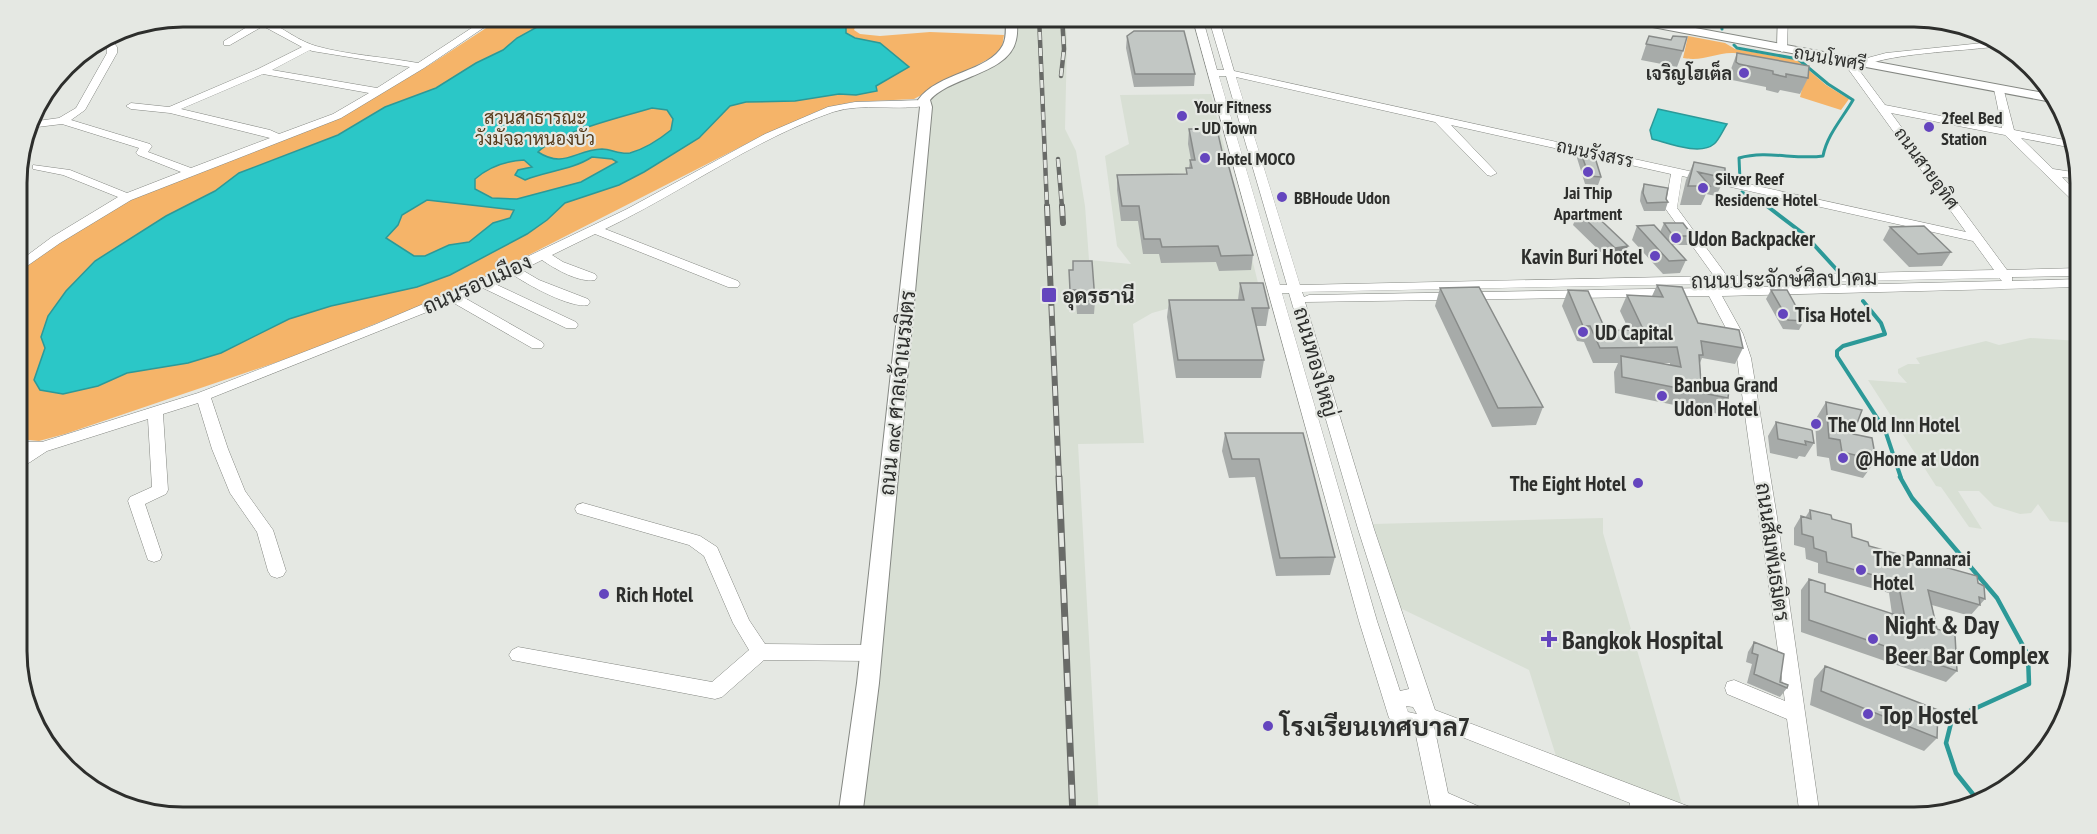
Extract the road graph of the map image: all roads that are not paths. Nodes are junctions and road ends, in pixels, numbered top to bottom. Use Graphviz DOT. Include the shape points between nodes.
graph roads {
  1 [pos="254,27"];
  2 [pos="273,27"];
  3 [pos="480,27"];
  4 [pos="1011,27"];
  5 [pos="1200,27"];
  6 [pos="1216,27"];
  7 [pos="1667,27"];
  8 [pos="1783,27"];
  9 [pos="226,43"];
  10 [pos="111,45"];
  11 [pos="1987,45"];
  12 [pos="309,46"];
  13 [pos="1782,49"];
  14 [pos="1860,63"];
  15 [pos="420,66"];
  16 [pos="262,71"];
  17 [pos="1212,73"];
  18 [pos="1230,73"];
  19 [pos="2000,89"];
  20 [pos="378,91"];
  21 [pos="2044,97"];
  22 [pos="925,103"];
  23 [pos="131,106"];
  24 [pos="1883,108"];
  25 [pos="170,110"];
  26 [pos="1439,119"];
  27 [pos="62,121"];
  28 [pos="39,124"];
  29 [pos="2009,133"];
  30 [pos="280,139"];
  31 [pos="2065,144"];
  32 [pos="37,167"];
  33 [pos="1677,171"];
  34 [pos="191,172"];
  35 [pos="2050,172"];
  36 [pos="1491,173"];
  37 [pos="2070,175"];
  38 [pos="2070,191"];
  39 [pos="127,197"];
  40 [pos="594,230"];
  41 [pos="1977,237"];
  42 [pos="542,254"];
  43 [pos="27,260"];
  44 [pos="512,269"];
  45 [pos="2070,273"];
  46 [pos="1867,277"];
  47 [pos="590,278"];
  48 [pos="2007,279"];
  49 [pos="2070,282"];
  50 [pos="482,283"];
  51 [pos="733,284"];
  52 [pos="1715,284"];
  53 [pos="1876,289"];
  54 [pos="1277,294"];
  55 [pos="1296,294"];
  56 [pos="452,296"];
  57 [pos="583,302"];
  58 [pos="571,324"];
  59 [pos="537,345"];
  60 [pos="203,396"];
  61 [pos="155,412"];
  62 [pos="27,447"];
  63 [pos="42,447"];
  64 [pos="27,458"];
  65 [pos="583,509"];
  66 [pos="154,555"];
  67 [pos="277,571"];
  68 [pos="1401,637"];
  69 [pos="1374,639"];
  70 [pos="760,652"];
  71 [pos="871,653"];
  72 [pos="518,655"];
  73 [pos="1734,688"];
  74 [pos="1424,714"];
  75 [pos="1795,714"];
  76 [pos="851,807"];
  77 [pos="1442,807"];
  78 [pos="1638,807"];
  79 [pos="1809,807"];
  1 -- 9 [label="street"];
  2 -- 12 [label="street"];
  3 -- 15 [label="street"];
  4 -- 22 [label="main road" via="1011,40 1003,53 932,91"];
  5 -- 17 [label="street, ถนนทองใหญ่"];
  6 -- 18 [label="street, ถนนทองใหญ่"];
  7 -- 13 [label="main road, ถนนโพศรี"];
  8 -- 13 [label="street"];
  10 -- 27 [label="street" via="112,53 84,106"];
  11 -- 14 [label="street" via="1886,56"];
  12 -- 15 [label="street"];
  12 -- 16 [label="street"];
  13 -- 14 [label="main road, ถนนโพศรี"];
  14 -- 19 [label="main road, ถนนโพศรี"];
  14 -- 24 [label="street, ถนนสายอุทิศ" via="1854,70"];
  15 -- 20 [label="street"];
  16 -- 20 [label="street"];
  16 -- 25 [label="street"];
  17 -- 18 [label="street, ถนนรังสรร"];
  17 -- 54 [label="street, ถนนทองใหญ่"];
  18 -- 26 [label="street, ถนนรังสรร"];
  18 -- 55 [label="street, ถนนทองใหญ่"];
  19 -- 21 [label="main road, ถนนโพศรี"];
  19 -- 29 [label="street"];
  20 -- 30 [label="street" via="337,116"];
  22 -- 40 [label="street, ถนนรอบเมือง" via="832,109 769,136"];
  22 -- 71 [label="main road, ถนน ๓๙ ศาลเจ้าเนรมิตร"];
  23 -- 25 [label="street"];
  24 -- 29 [label="street"];
  24 -- 41 [label="street, ถนนสายอุทิศ"];
  25 -- 30 [label="street" via="266,132"];
  26 -- 33 [label="street, ถนนรังสรร"];
  26 -- 36 [label="street"];
  27 -- 28 [label="street"];
  27 -- 34 [label="street" via="146,146 142,153"];
  29 -- 31 [label="street"];
  29 -- 35 [label="street"];
  30 -- 34 [label="street"];
  32 -- 39 [label="street" via="66,172"];
  33 -- 41 [label="street, ถนนรังสรร"];
  33 -- 52 [label="street, ถนนสัมพันธมิตร" via="1671,208"];
  34 -- 39 [label="street"];
  35 -- 37 [label="street"];
  35 -- 38 [label="street"];
  39 -- 43 [label="street"];
  40 -- 42 [label="street, ถนนรอบเมือง"];
  40 -- 51 [label="street"];
  41 -- 48 [label="street, ถนนสายอุทิศ"];
  42 -- 44 [label="street, ถนนรอบเมือง"];
  42 -- 47 [label="street"];
  44 -- 50 [label="street, ถนนรอบเมือง"];
  44 -- 57 [label="street" via="534,283"];
  45 -- 48 [label="street, ถนนประจักษ์ศิลปาคม"];
  46 -- 48 [label="street, ถนนประจักษ์ศิลปาคม"];
  46 -- 52 [label="street, ถนนประจักษ์ศิลปาคม"];
  46 -- 53 [label="street"];
  48 -- 49 [label="street, ถนนประจักษ์ศิลปาคม"];
  48 -- 53 [label="street, ถนนประจักษ์ศิลปาคม"];
  50 -- 56 [label="street, ถนนรอบเมือง"];
  50 -- 58 [label="street"];
  52 -- 53 [label="street, ถนนประจักษ์ศิลปาคม"];
  52 -- 55 [label="street, ถนนประจักษ์ศิลปาคม"];
  52 -- 75 [label="street, ถนนสัมพันธมิตร" via="1744,358"];
  54 -- 55 [label="street, ถนนประจักษ์ศิลปาคม"];
  54 -- 69 [label="street, ถนนทองใหญ่"];
  55 -- 68 [label="street, ถนนทองใหญ่"];
  56 -- 59 [label="street"];
  56 -- 60 [label="street, ถนนรอบเมือง"];
  60 -- 61 [label="street, ถนนรอบเมือง"];
  60 -- 67 [label="street" via="238,493 265,530"];
  61 -- 63 [label="street, ถนนรอบเมือง"];
  61 -- 66 [label="street" via="160,490 136,501"];
  62 -- 63 [label="street, ถนนรอบเมือง"];
  63 -- 64 [label="street"];
  65 -- 70 [label="street" via="705,546"];
  68 -- 69 [label="street"];
  68 -- 74 [label="street, ถนนทองใหญ่"];
  69 -- 74 [label="street, ถนนทองใหญ่" via="1395,712 1405,722 1414,724"];
  70 -- 71 [label="street"];
  70 -- 72 [label="street" via="715,691"];
  71 -- 76 [label="main road, ถนน ๓๙ ศาลเจ้าเนรมิตร"];
  73 -- 75 [label="street"];
  74 -- 77 [label="street, ถนนทองใหญ่"];
  74 -- 78 [label="street"];
  75 -- 79 [label="street, ถนนสัมพันธมิตร"];
}
